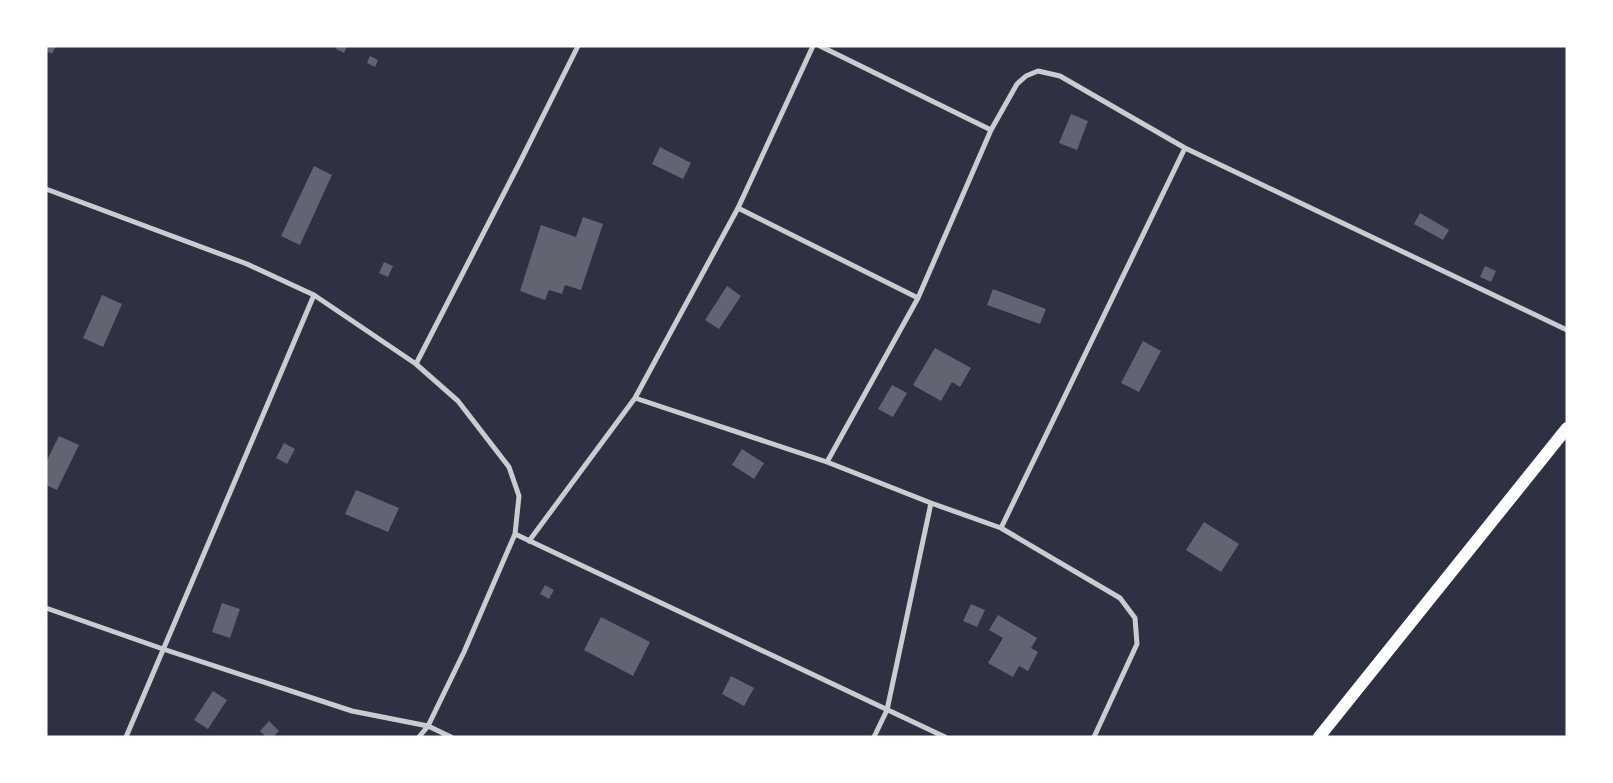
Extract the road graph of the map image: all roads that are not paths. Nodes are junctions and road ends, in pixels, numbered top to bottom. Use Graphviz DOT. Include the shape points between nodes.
graph roads {
  1 [pos="578,46"];
  2 [pos="813,46"];
  3 [pos="820,46"];
  4 [pos="991,130"];
  5 [pos="1185,148"];
  6 [pos="46,190"];
  7 [pos="738,208"];
  8 [pos="314,295"];
  9 [pos="918,298"];
  10 [pos="1567,330"];
  11 [pos="416,364"];
  12 [pos="635,398"];
  13 [pos="1567,428"];
  14 [pos="827,462"];
  15 [pos="931,503"];
  16 [pos="1001,528"];
  17 [pos="515,534"];
  18 [pos="529,541"];
  19 [pos="46,608"];
  20 [pos="163,649"];
  21 [pos="887,710"];
  22 [pos="428,726"];
  23 [pos="126,737"];
  24 [pos="419,737"];
  25 [pos="451,737"];
  26 [pos="874,737"];
  27 [pos="945,737"];
  28 [pos="1094,737"];
  29 [pos="1320,737"];
  1 -- 11 [label="street"];
  2 -- 7 [label="street"];
  3 -- 4 [label="street"];
  4 -- 5 [label="street" via="1017,84 1026,76 1048,72"];
  4 -- 9 [label="street"];
  5 -- 10 [label="street"];
  5 -- 16 [label="street"];
  6 -- 8 [label="street" via="247,264"];
  7 -- 9 [label="street"];
  7 -- 12 [label="street"];
  8 -- 11 [label="street"];
  8 -- 20 [label="street"];
  9 -- 14 [label="street"];
  11 -- 17 [label="street" via="458,401 509,467 519,496"];
  12 -- 14 [label="street"];
  12 -- 18 [label="street"];
  13 -- 29 [label="main road"];
  14 -- 15 [label="street"];
  15 -- 16 [label="street"];
  15 -- 21 [label="street"];
  16 -- 28 [label="street" via="1120,598 1135,618 1137,644"];
  17 -- 18 [label="street"];
  17 -- 22 [label="street"];
  18 -- 21 [label="street"];
  19 -- 20 [label="street"];
  20 -- 22 [label="street" via="352,710"];
  20 -- 23 [label="street"];
  21 -- 26 [label="street"];
  21 -- 27 [label="street"];
  22 -- 24 [label="street"];
  22 -- 25 [label="street"];
}
